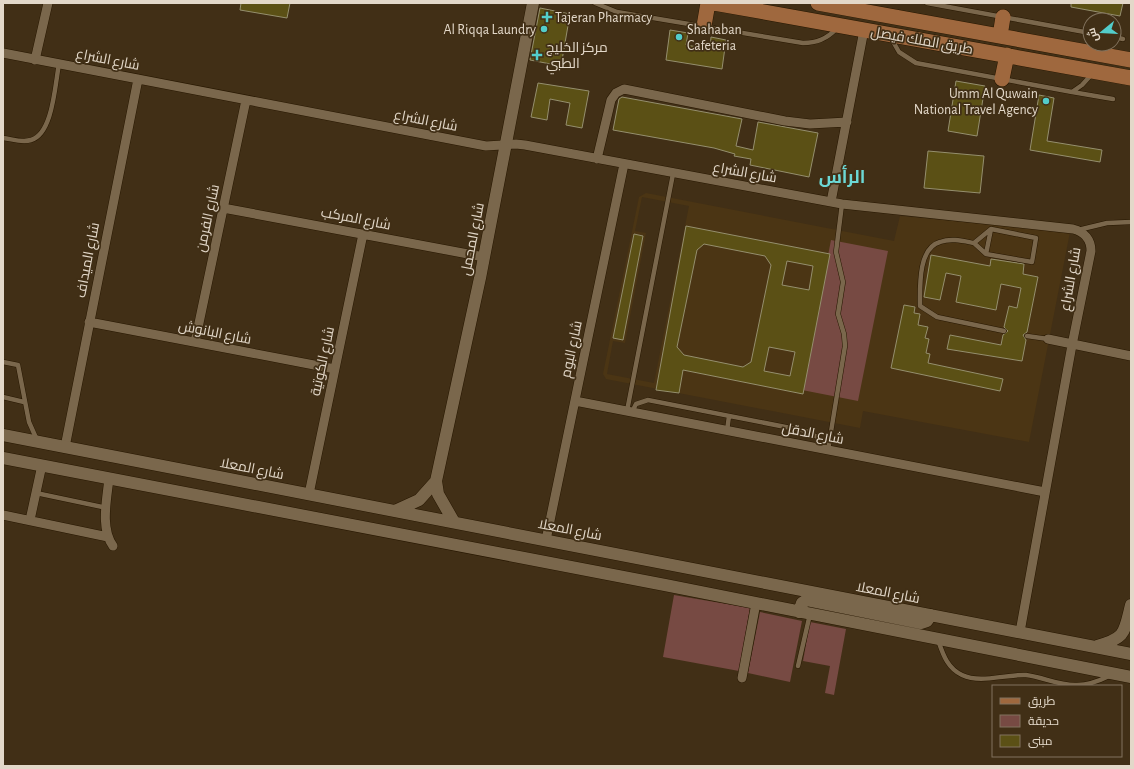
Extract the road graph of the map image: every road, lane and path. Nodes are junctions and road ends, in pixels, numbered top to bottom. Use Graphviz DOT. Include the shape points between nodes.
graph roads {
  1 [pos="48,3"];
  2 [pos="533,3"];
  3 [pos="595,3"];
  4 [pos="708,3"];
  5 [pos="714,3"];
  6 [pos="818,3"];
  7 [pos="927,3"];
  8 [pos="852,6"];
  9 [pos="1003,17"];
  10 [pos="839,25"];
  11 [pos="704,26"];
  12 [pos="864,30"];
  13 [pos="1082,32"];
  14 [pos="890,34"];
  15 [pos="1000,36"];
  16 [pos="3,53"];
  17 [pos="1007,55"];
  18 [pos="36,60"];
  19 [pos="1131,60"];
  20 [pos="59,64"];
  21 [pos="1094,71"];
  22 [pos="1131,78"];
  23 [pos="138,79"];
  24 [pos="1002,79"];
  25 [pos="1072,92"];
  26 [pos="1113,99"];
  27 [pos="246,100"];
  28 [pos="847,122"];
  29 [pos="3,138"];
  30 [pos="506,144"];
  31 [pos="597,159"];
  32 [pos="624,164"];
  33 [pos="673,174"];
  34 [pos="831,202"];
  35 [pos="842,204"];
  36 [pos="223,208"];
  37 [pos="1131,222"];
  38 [pos="991,229"];
  39 [pos="1078,230"];
  40 [pos="363,234"];
  41 [pos="974,243"];
  42 [pos="986,254"];
  43 [pos="484,257"];
  44 [pos="90,322"];
  45 [pos="1004,331"];
  46 [pos="1027,336"];
  47 [pos="1048,340"];
  48 [pos="195,342"];
  49 [pos="1072,345"];
  50 [pos="1131,356"];
  51 [pos="3,362"];
  52 [pos="335,369"];
  53 [pos="3,397"];
  54 [pos="575,401"];
  55 [pos="24,402"];
  56 [pos="629,412"];
  57 [pos="729,416"];
  58 [pos="726,431"];
  59 [pos="3,435"];
  60 [pos="38,442"];
  61 [pos="65,447"];
  62 [pos="824,450"];
  63 [pos="3,458"];
  64 [pos="42,465"];
  65 [pos="109,478"];
  66 [pos="436,481"];
  67 [pos="1045,492"];
  68 [pos="36,493"];
  69 [pos="309,494"];
  70 [pos="107,508"];
  71 [pos="395,511"];
  72 [pos="3,515"];
  73 [pos="30,520"];
  74 [pos="454,522"];
  75 [pos="108,537"];
  76 [pos="546,540"];
  77 [pos="113,546"];
  78 [pos="756,603"];
  79 [pos="1131,606"];
  80 [pos="804,613"];
  81 [pos="931,615"];
  82 [pos="1020,632"];
  83 [pos="937,639"];
  84 [pos="1096,647"];
  85 [pos="1131,654"];
  86 [pos="798,666"];
  87 [pos="1115,673"];
  88 [pos="1131,677"];
  89 [pos="742,678"];
  90 [pos="1072,685"];
  91 [pos="1082,685"];
  1 -- 18 [label="street"];
  2 -- 30 [label="street, شارع المحمل"];
  3 -- 11 [label="lane" via="609,10"];
  4 -- 11 [label="main road"];
  5 -- 10 [label="main road, طريق الملك فيصل"];
  6 -- 8 [label="main road, طريق الملك فيصل"];
  7 -- 9 [label="lane"];
  8 -- 15 [label="main road, طريق الملك فيصل"];
  9 -- 13 [label="lane"];
  9 -- 15 [label="main road"];
  10 -- 11 [label="lane" via="825,38 808,43"];
  10 -- 12 [label="main road, طريق الملك فيصل"];
  12 -- 14 [label="main road, طريق الملك فيصل"];
  12 -- 28 [label="street"];
  14 -- 17 [label="main road, طريق الملك فيصل"];
  14 -- 24 [label="lane" via="899,52 909,60"];
  15 -- 19 [label="main road, طريق الملك فيصل" via="1091,49"];
  16 -- 18 [label="street, شارع الشراع"];
  17 -- 21 [label="main road, طريق الملك فيصل"];
  17 -- 24 [label="main road"];
  18 -- 20 [label="street, شارع الشراع"];
  20 -- 23 [label="street, شارع الشراع"];
  20 -- 29 [label="lane" via="48,123 43,132 30,141"];
  21 -- 22 [label="main road, طريق الملك فيصل"];
  21 -- 25 [label="lane"];
  23 -- 27 [label="street, شارع الشراع"];
  23 -- 44 [label="street, شارع الميداف"];
  24 -- 25 [label="lane"];
  25 -- 26 [label="lane"];
  27 -- 30 [label="street, شارع الشراع" via="486,146"];
  27 -- 36 [label="street, شارع الفرمن"];
  28 -- 31 [label="street" via="810,124 785,121 624,89 616,93 611,100"];
  28 -- 34 [label="street"];
  30 -- 31 [label="street, شارع الشراع" via="526,145"];
  30 -- 43 [label="street, شارع المحمل"];
  31 -- 32 [label="street, شارع الشراع"];
  32 -- 33 [label="street, شارع الشراع"];
  32 -- 54 [label="street, شارع البوم"];
  33 -- 34 [label="street, شارع الشراع"];
  33 -- 56 [label="lane"];
  34 -- 35 [label="street, شارع الشراع"];
  35 -- 39 [label="street, شارع الشراع"];
  35 -- 62 [label="lane" via="836,258 843,282 838,314 845,346"];
  36 -- 40 [label="street, شارع المركب"];
  36 -- 48 [label="street, شارع الفرمن"];
  37 -- 39 [label="lane" via="1108,222"];
  38 -- 41 [label="lane"];
  38 -- 42 [label="lane"];
  38 -- 42 [label="lane" via="1036,238 1032,262"];
  39 -- 49 [label="street, شارع الشراع" via="1088,238 1091,251"];
  40 -- 43 [label="street, شارع المركب"];
  40 -- 52 [label="street, شارع الكوتية"];
  41 -- 42 [label="lane"];
  41 -- 45 [label="lane" via="948,240 930,247 925,256 921,279 920,306 937,317"];
  43 -- 66 [label="street, شارع المحمل"];
  44 -- 48 [label="street, شارع البانوش"];
  44 -- 61 [label="street, شارع الميداف"];
  46 -- 47 [label="lane"];
  47 -- 49 [label="street"];
  48 -- 52 [label="street, شارع البانوش"];
  49 -- 50 [label="street"];
  49 -- 67 [label="street, شارع الشراع"];
  51 -- 55 [label="lane" via="18,365"];
  52 -- 69 [label="street, شارع الكوتية"];
  53 -- 55 [label="lane"];
  54 -- 56 [label="street, شارع الدقل"];
  54 -- 76 [label="street, شارع البوم"];
  55 -- 60 [label="lane"];
  56 -- 57 [label="lane" via="636,404 648,400"];
  56 -- 58 [label="street, شارع الدقل"];
  57 -- 58 [label="lane"];
  57 -- 62 [label="lane" via="810,432 817,437"];
  58 -- 62 [label="street, شارع الدقل"];
  59 -- 60 [label="street, شارع المعلا"];
  60 -- 61 [label="street, شارع المعلا"];
  61 -- 69 [label="street, شارع المعلا"];
  62 -- 67 [label="street, شارع الدقل"];
  63 -- 64 [label="street"];
  64 -- 65 [label="street"];
  64 -- 68 [label="street"];
  65 -- 70 [label="street"];
  65 -- 78 [label="street"];
  66 -- 71 [label="street, شارع المحمل" via="420,500"];
  66 -- 74 [label="street, شارع المحمل" via="438,494"];
  67 -- 82 [label="street, شارع الشراع"];
  68 -- 70 [label="lane"];
  68 -- 73 [label="street"];
  69 -- 71 [label="street, شارع المعلا"];
  70 -- 75 [label="street"];
  71 -- 74 [label="street, شارع المعلا"];
  72 -- 73 [label="street"];
  73 -- 75 [label="street"];
  74 -- 76 [label="street, شارع المعلا"];
  75 -- 77 [label="street"];
  76 -- 81 [label="street, شارع المعلا"];
  78 -- 80 [label="street"];
  78 -- 89 [label="street"];
  79 -- 84 [label="street" via="1122,634 1116,640"];
  80 -- 81 [label="street" via="802,603 807,600 921,623 927,621"];
  80 -- 83 [label="street"];
  80 -- 86 [label="lane"];
  81 -- 82 [label="street, شارع المعلا"];
  82 -- 84 [label="street, شارع المعلا"];
  83 -- 87 [label="street"];
  83 -- 90 [label="lane" via="950,667 967,677 1027,675"];
  84 -- 85 [label="street, شارع المعلا"];
  87 -- 88 [label="street"];
  87 -- 91 [label="lane" via="1094,683"];
}
